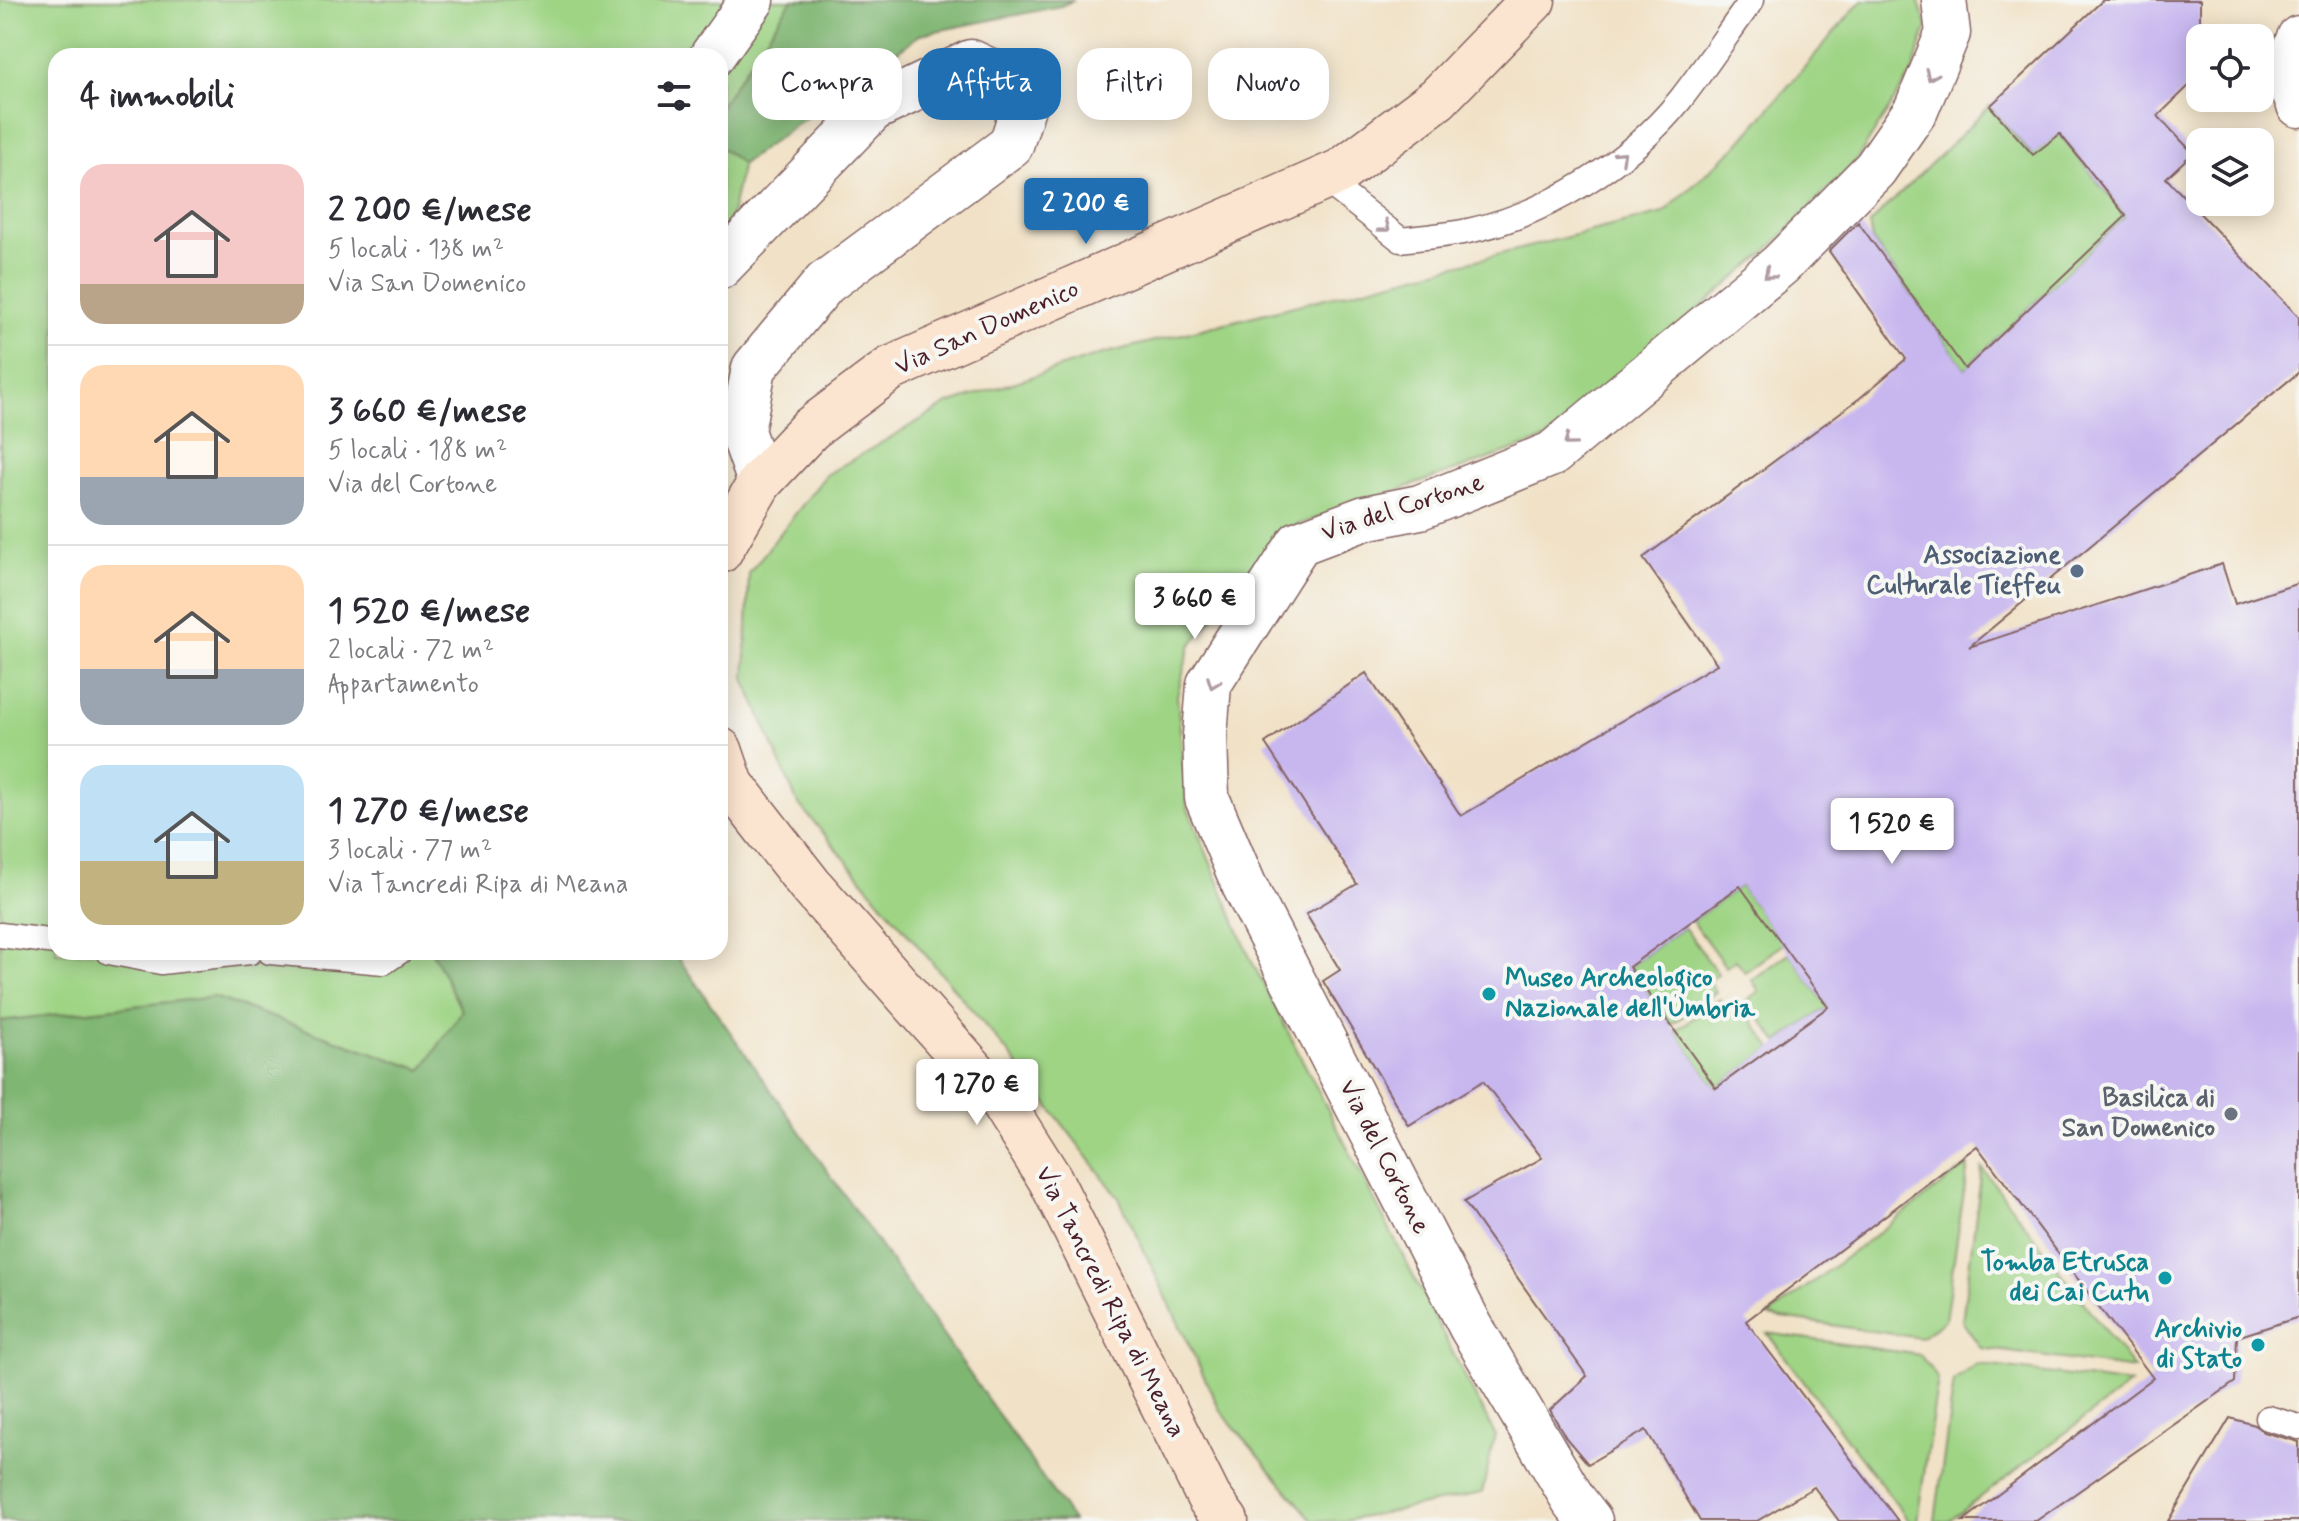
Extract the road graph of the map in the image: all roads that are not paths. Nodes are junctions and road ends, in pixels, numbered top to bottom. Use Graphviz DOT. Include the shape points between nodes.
graph roads {
  1 [pos="752,0"];
  2 [pos="1533,0"];
  3 [pos="1752,0"];
  4 [pos="1944,0"];
  5 [pos="2299,38"];
  6 [pos="718,48"];
  7 [pos="2299,105"];
  8 [pos="1324,179"];
  9 [pos="728,259"];
  10 [pos="760,482"];
  11 [pos="728,537"];
  12 [pos="728,773"];
  13 [pos="0,935"];
  14 [pos="48,941"];
  15 [pos="151,960"];
  16 [pos="179,960"];
  17 [pos="361,960"];
  18 [pos="387,960"];
  19 [pos="2268,1418"];
  20 [pos="2299,1427"];
  21 [pos="1226,1521"];
  22 [pos="1590,1521"];
  1 -- 6 [label="street"];
  2 -- 8 [label="main road, Via San Domenico" via="1438,98"];
  8 -- 3 [label="lane, one-way" via="1401,240 1470,231 1526,213 1609,167 1664,117"];
  4 -- 22 [label="street, Via del Cortone, one-way" via="1948,33 1916,110 1875,169 1780,265 1552,454 1420,507 1365,518 1299,543 1209,684 1207,798 1244,885 1471,1327"];
  5 -- 7 [label="street" via="2286,70"];
  8 -- 10 [label="main road, Via San Domenico" via="890,369 810,429"];
  9 -- 10 [label="street" via="873,109 971,62 1003,77 1024,104 1011,145 825,283 754,368 742,431"];
  10 -- 11 [label="main road, Via San Domenico"];
  12 -- 21 [label="main road, Via Tancredi Ripa di Meana" via="810,885 1002,1103 1050,1179 1209,1498"];
  13 -- 14 [label="lane"];
  15 -- 16 [label="lane"];
  17 -- 18 [label="lane"];
  19 -- 20 [label="lane"];
}
